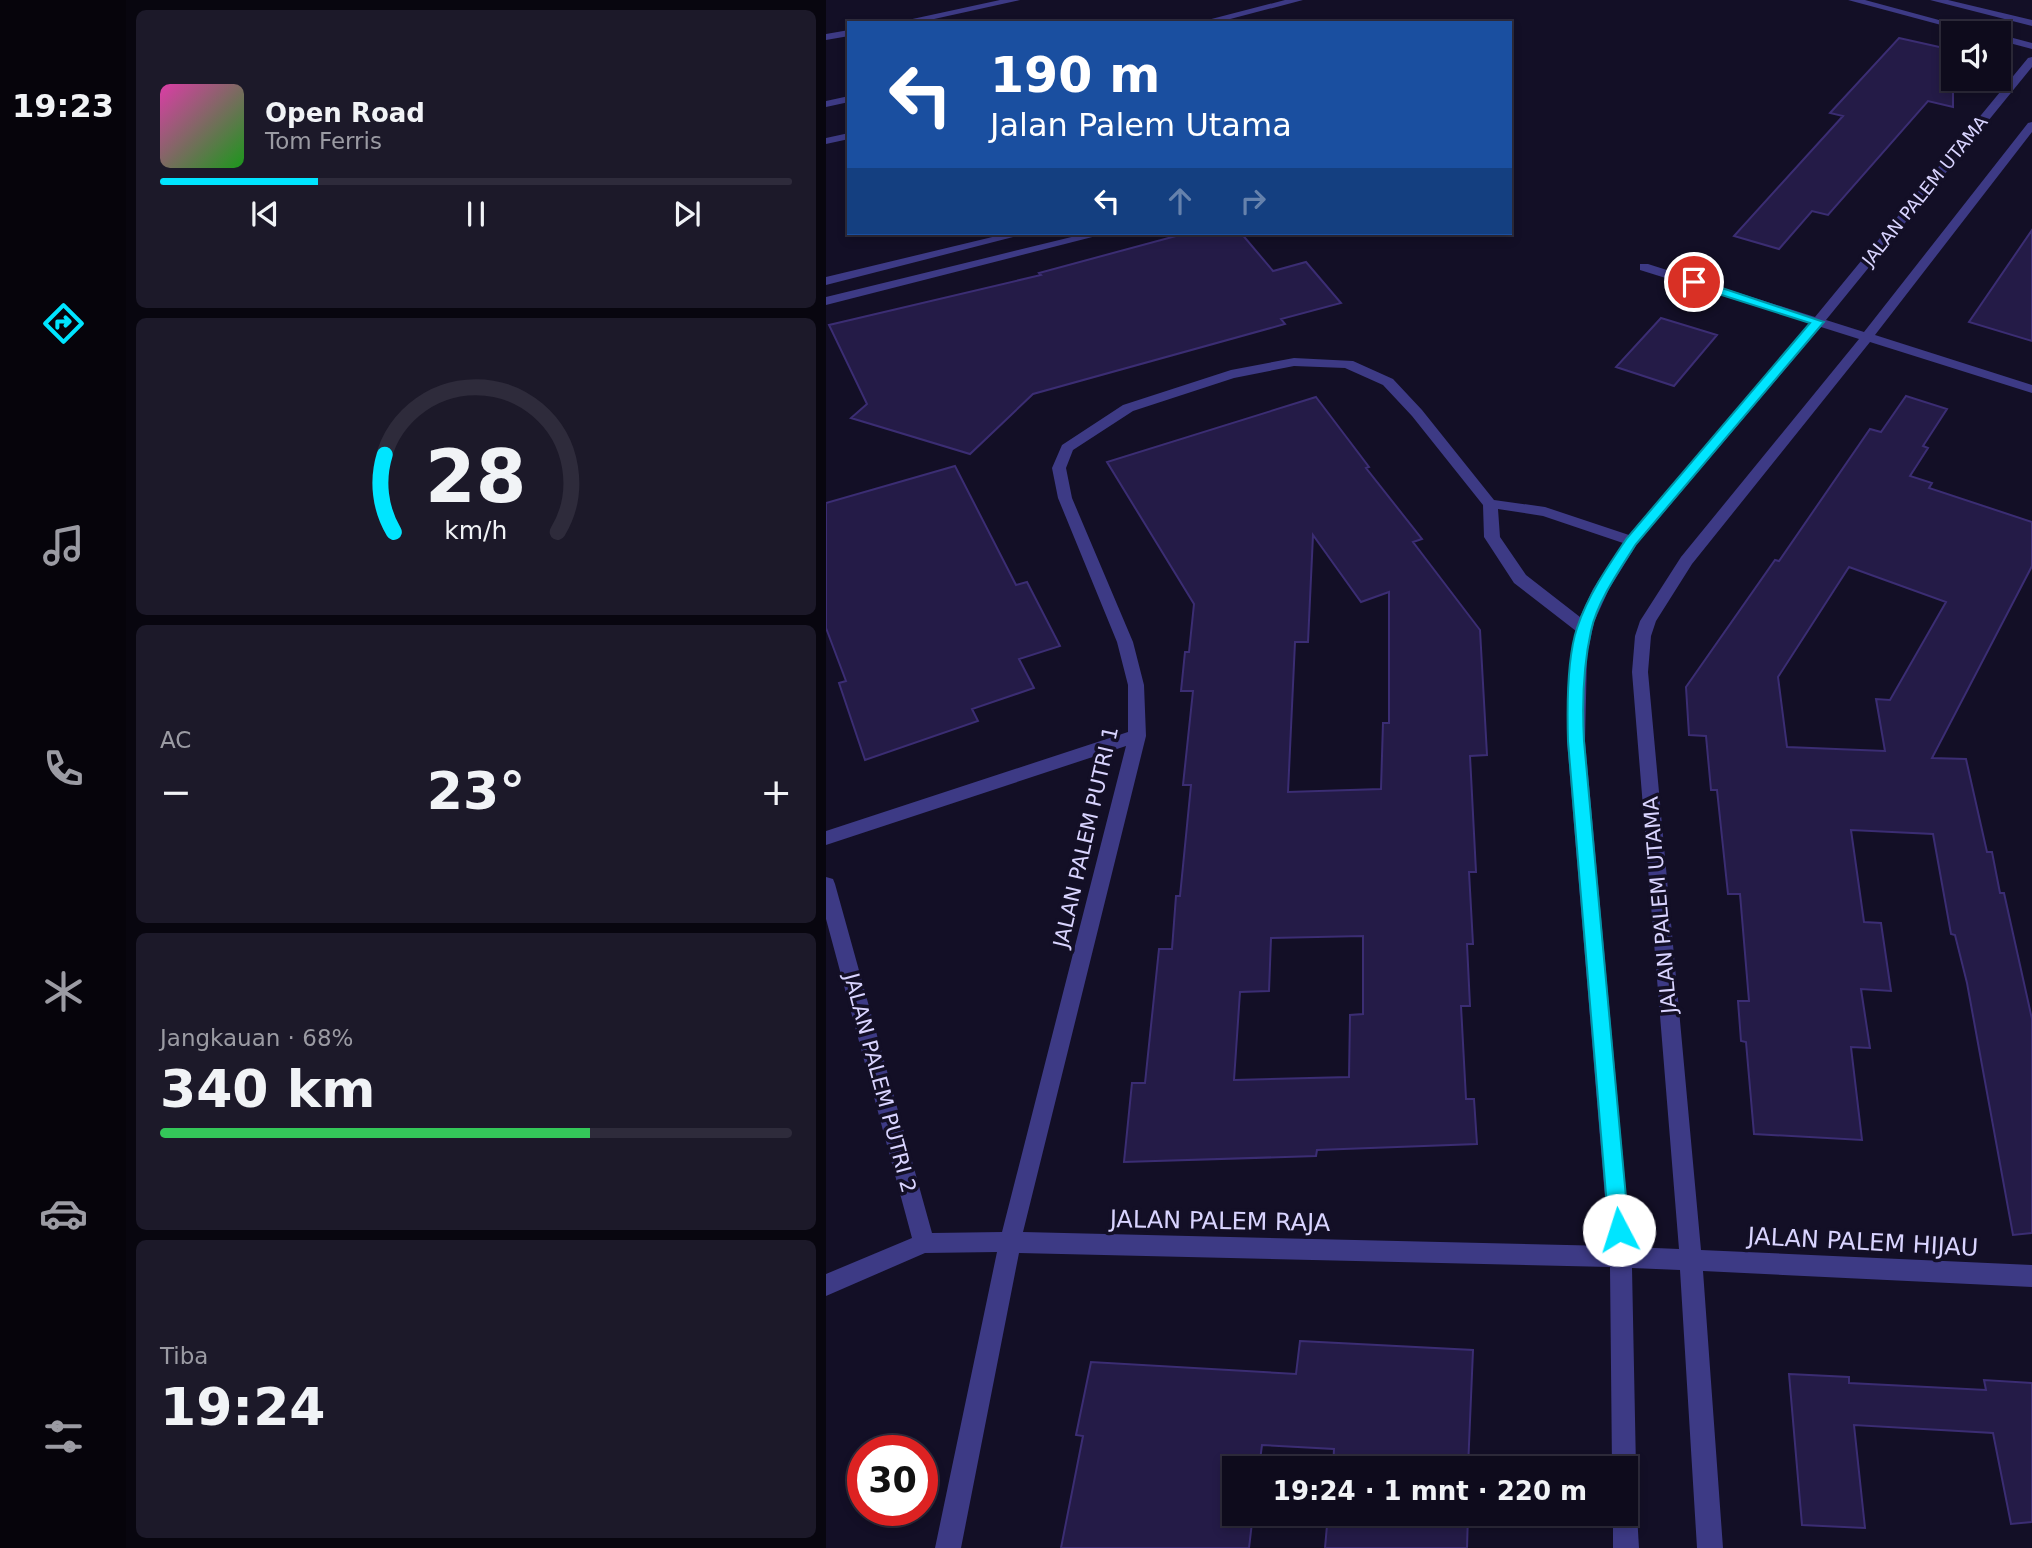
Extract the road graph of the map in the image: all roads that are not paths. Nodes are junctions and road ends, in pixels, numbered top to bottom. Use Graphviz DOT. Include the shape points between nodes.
graph roads {
  1 [pos="1015,0"];
  2 [pos="1298,0"];
  3 [pos="1853,0"];
  4 [pos="1935,0"];
  5 [pos="909,21"];
  6 [pos="1209,21"];
  7 [pos="1941,23"];
  8 [pos="2032,23"];
  9 [pos="847,33"];
  10 [pos="826,37"];
  11 [pos="2011,40"];
  12 [pos="2032,46"];
  13 [pos="2032,60"];
  14 [pos="847,99"];
  15 [pos="826,104"];
  16 [pos="2032,125"];
  17 [pos="847,136"];
  18 [pos="826,141"];
  19 [pos="1015,235"];
  20 [pos="1094,235"];
  21 [pos="1644,267"];
  22 [pos="826,281"];
  23 [pos="826,301"];
  24 [pos="1818,322"];
  25 [pos="1867,337"];
  26 [pos="2032,389"];
  27 [pos="1490,504"];
  28 [pos="1632,541"];
  29 [pos="1584,629"];
  30 [pos="1137,736"];
  31 [pos="826,838"];
  32 [pos="826,884"];
  33 [pos="1010,1242"];
  34 [pos="924,1243"];
  35 [pos="1622,1257"];
  36 [pos="1691,1261"];
  37 [pos="2032,1276"];
  38 [pos="826,1285"];
  39 [pos="1624,1456"];
  40 [pos="1625,1526"];
  41 [pos="948,1548"];
  42 [pos="1626,1548"];
  43 [pos="1710,1548"];
  1 -- 5 [label="street"];
  2 -- 6 [label="street"];
  3 -- 7 [label="street"];
  4 -- 8 [label="street"];
  9 -- 10 [label="street"];
  11 -- 12 [label="street"];
  13 -- 24 [label="street, JALAN PALEM UTAMA"];
  14 -- 15 [label="street"];
  16 -- 25 [label="street, JALAN PALEM UTAMA"];
  17 -- 18 [label="street"];
  19 -- 22 [label="street"];
  20 -- 23 [label="street"];
  21 -- 24 [label="street"];
  24 -- 25 [label="street"];
  24 -- 28 [label="street, JALAN PALEM UTAMA"];
  25 -- 26 [label="street"];
  25 -- 36 [label="street, JALAN PALEM UTAMA" via="1686,561 1643,636 1640,672"];
  27 -- 28 [label="street" via="1553,513"];
  27 -- 29 [label="street" via="1492,537 1520,579"];
  27 -- 30 [label="street, JALAN PALEM PUTRI 1" via="1388,382 1348,364 1294,362 1231,374 1128,408 1087,433 1067,448 1059,468 1065,498 1125,642 1136,685"];
  28 -- 29 [label="street, JALAN PALEM UTAMA" via="1609,575"];
  29 -- 35 [label="street, JALAN PALEM UTAMA" via="1575,701 1576,741"];
  30 -- 31 [label="street"];
  30 -- 33 [label="street, JALAN PALEM PUTRI 1"];
  32 -- 34 [label="street, JALAN PALEM PUTRI 2"];
  33 -- 34 [label="street, JALAN PALEM RAJA"];
  33 -- 35 [label="street, JALAN PALEM RAJA"];
  33 -- 41 [label="street, JALAN PALEM PUTRI 1"];
  34 -- 38 [label="street, JALAN PALEM RAJA"];
  35 -- 36 [label="street, JALAN PALEM RAJA"];
  35 -- 39 [label="street, JALAN PALEM UTAMA"];
  36 -- 37 [label="street, JALAN PALEM HIJAU"];
  36 -- 43 [label="street, JALAN PALEM UTAMA"];
  40 -- 42 [label="street"];
}
